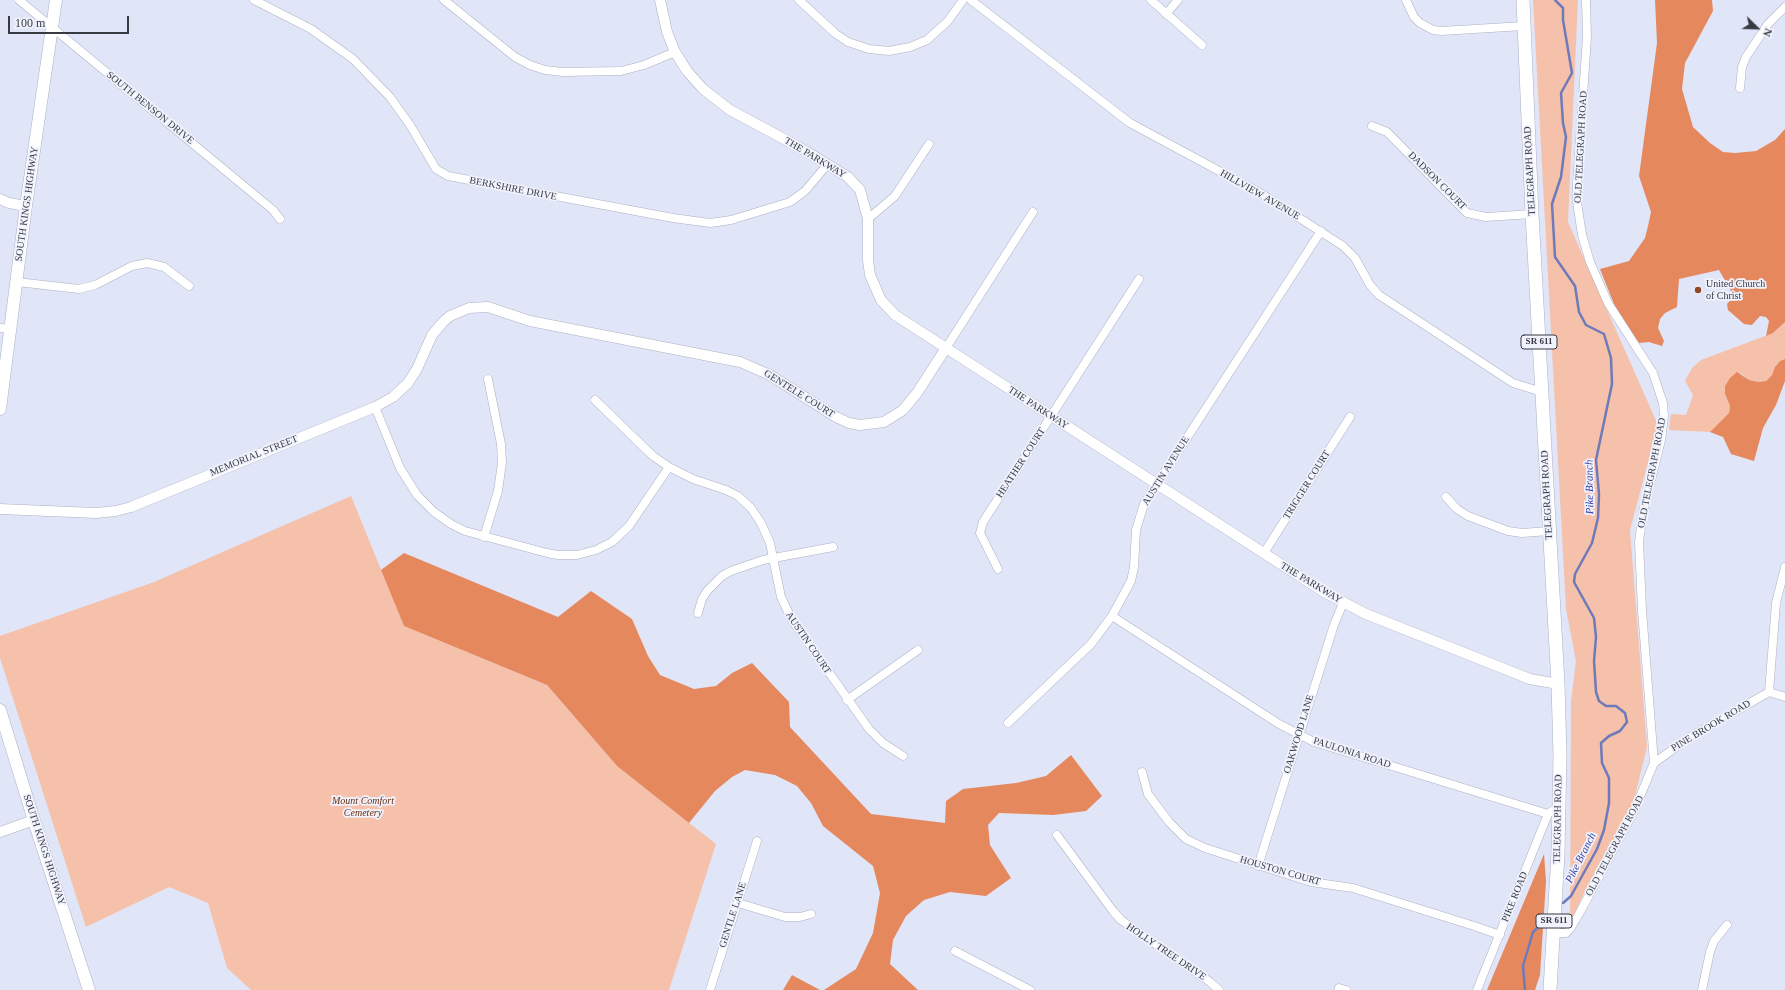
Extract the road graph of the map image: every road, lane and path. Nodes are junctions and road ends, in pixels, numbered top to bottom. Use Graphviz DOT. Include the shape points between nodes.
graph roads {
  1 [pos="19,0"];
  2 [pos="56,0"];
  3 [pos="254,0"];
  4 [pos="444,0"];
  5 [pos="660,0"];
  6 [pos="799,0"];
  7 [pos="963,0"];
  8 [pos="971,0"];
  9 [pos="1151,0"];
  10 [pos="1178,0"];
  11 [pos="1406,0"];
  12 [pos="1523,0"];
  13 [pos="1586,0"];
  14 [pos="1785,7"];
  15 [pos="1166,14"];
  16 [pos="1524,26"];
  17 [pos="52,27"];
  18 [pos="1202,45"];
  19 [pos="675,52"];
  20 [pos="1740,88"];
  21 [pos="1372,126"];
  22 [pos="929,144"];
  23 [pos="827,165"];
  24 [pos="0,200"];
  25 [pos="26,206"];
  26 [pos="1033,212"];
  27 [pos="1532,214"];
  28 [pos="280,219"];
  29 [pos="868,219"];
  30 [pos="1320,231"];
  31 [pos="1139,279"];
  32 [pos="17,282"];
  33 [pos="189,286"];
  34 [pos="462,310"];
  35 [pos="6,328"];
  36 [pos="946,348"];
  37 [pos="488,379"];
  38 [pos="1542,392"];
  39 [pos="595,400"];
  40 [pos="375,407"];
  41 [pos="0,409"];
  42 [pos="1051,416"];
  43 [pos="1350,417"];
  44 [pos="668,467"];
  45 [pos="1157,484"];
  46 [pos="1446,497"];
  47 [pos="0,509"];
  48 [pos="1549,531"];
  49 [pos="484,537"];
  50 [pos="832,547"];
  51 [pos="1264,553"];
  52 [pos="773,558"];
  53 [pos="1785,567"];
  54 [pos="998,569"];
  55 [pos="1343,603"];
  56 [pos="698,613"];
  57 [pos="1112,616"];
  58 [pos="918,650"];
  59 [pos="1558,684"];
  60 [pos="1769,692"];
  61 [pos="1785,697"];
  62 [pos="847,700"];
  63 [pos="0,710"];
  64 [pos="1008,724"];
  65 [pos="1299,734"];
  66 [pos="903,756"];
  67 [pos="1654,763"];
  68 [pos="1142,772"];
  69 [pos="1553,811"];
  70 [pos="34,820"];
  71 [pos="0,832"];
  72 [pos="1057,835"];
  73 [pos="757,841"];
  74 [pos="1258,866"];
  75 [pos="738,903"];
  76 [pos="811,914"];
  77 [pos="1727,925"];
  78 [pos="1554,933"];
  79 [pos="1500,935"];
  80 [pos="955,951"];
  81 [pos="89,990"];
  82 [pos="710,990"];
  83 [pos="1030,990"];
  84 [pos="1219,990"];
  85 [pos="1477,990"];
  86 [pos="1550,990"];
  87 [pos="1702,990"];
  1 -- 17 [label="street, SOUTH BENSON DRIVE"];
  2 -- 17 [label="main road, SOUTH KINGS HIGHWAY"];
  3 -- 23 [label="street, BERKSHIRE DRIVE" via="311,29 353,59 390,97 436,169 448,176 710,223 732,220 790,202 805,191"];
  4 -- 19 [label="street" via="515,57 545,70 621,71"];
  5 -- 19 [label="street, THE PARKWAY" via="667,32"];
  6 -- 7 [label="street" via="848,42 869,49 889,51 927,40 948,21"];
  8 -- 30 [label="street, HILLVIEW AVENUE" via="1130,123 1262,194"];
  9 -- 15 [label="street"];
  10 -- 15 [label="street"];
  11 -- 16 [label="street" via="1414,17 1433,30"];
  12 -- 16 [label="main road, TELEGRAPH ROAD / SR 611"];
  13 -- 67 [label="street, OLD TELEGRAPH ROAD" via="1587,37 1577,183 1582,235 1590,262 1608,303 1653,373 1663,403 1661,440 1643,512 1639,542"];
  14 -- 20 [label="street" via="1768,24 1746,57 1742,67"];
  15 -- 18 [label="street"];
  16 -- 27 [label="main road, TELEGRAPH ROAD / SR 611"];
  17 -- 25 [label="main road, SOUTH KINGS HIGHWAY"];
  17 -- 28 [label="street, SOUTH BENSON DRIVE" via="273,210"];
  19 -- 23 [label="street, THE PARKWAY" via="693,78 716,100"];
  21 -- 27 [label="street, DADSON COURT" via="1387,132 1467,212 1486,217"];
  22 -- 29 [label="street" via="895,196"];
  23 -- 29 [label="street, THE PARKWAY" via="848,177 860,190"];
  24 -- 25 [label="street"];
  25 -- 32 [label="main road, SOUTH KINGS HIGHWAY"];
  26 -- 36 [label="street, GENTELE COURT"];
  27 -- 38 [label="main road, TELEGRAPH ROAD / SR 611"];
  29 -- 36 [label="street, THE PARKWAY" via="869,269 881,300 896,315"];
  30 -- 38 [label="street, HILLVIEW AVENUE" via="1343,246 1355,258 1370,285 1379,295 1513,383"];
  30 -- 45 [label="street, AUSTIN AVENUE"];
  31 -- 42 [label="street, HEATHER COURT"];
  32 -- 33 [label="street" via="79,290 95,285 132,266 147,263 164,267"];
  32 -- 35 [label="main road, SOUTH KINGS HIGHWAY"];
  34 -- 36 [label="street, GENTELE COURT" via="488,308 530,321 740,362 770,375 836,418 860,425 884,422 903,410"];
  34 -- 40 [label="street, MEMORIAL STREET" via="450,316 437,328 408,383 393,397"];
  35 -- 41 [label="main road, SOUTH KINGS HIGHWAY"];
  36 -- 42 [label="street, THE PARKWAY"];
  37 -- 49 [label="street" via="502,463 498,491"];
  38 -- 48 [label="main road, TELEGRAPH ROAD / SR 611"];
  39 -- 44 [label="street, AUSTIN COURT" via="653,456"];
  40 -- 47 [label="street, MEMORIAL STREET" via="131,507 96,513"];
  40 -- 49 [label="street" via="400,468 418,495 434,512 451,524"];
  42 -- 45 [label="street, THE PARKWAY"];
  42 -- 54 [label="street, HEATHER COURT" via="983,522 980,533"];
  43 -- 51 [label="street, TRIGGER COURT"];
  44 -- 49 [label="street" via="625,530 612,542 596,550 577,555 558,555"];
  44 -- 52 [label="street, AUSTIN COURT" via="726,490 747,504 761,523 770,543"];
  45 -- 51 [label="street, THE PARKWAY"];
  45 -- 57 [label="street, AUSTIN AVENUE" via="1140,513 1134,538 1134,567 1131,581"];
  46 -- 48 [label="street" via="1468,516 1508,531"];
  48 -- 59 [label="main road, TELEGRAPH ROAD / SR 611"];
  50 -- 52 [label="street"];
  51 -- 55 [label="street, THE PARKWAY"];
  52 -- 56 [label="street" via="739,567 722,576 707,591"];
  52 -- 62 [label="street, AUSTIN COURT" via="781,597 789,615"];
  53 -- 60 [label="street" via="1776,603"];
  55 -- 59 [label="street, THE PARKWAY" via="1530,679"];
  55 -- 65 [label="street, OAKWOOD LANE"];
  57 -- 64 [label="street, AUSTIN AVENUE" via="1094,641"];
  57 -- 65 [label="street, PAULONIA ROAD" via="1279,724"];
  58 -- 62 [label="street"];
  59 -- 69 [label="main road, TELEGRAPH ROAD / SR 611" via="1560,756"];
  60 -- 61 [label="street"];
  60 -- 67 [label="street, PINE BROOK ROAD" via="1690,737"];
  62 -- 66 [label="street, AUSTIN COURT" via="876,737"];
  63 -- 70 [label="main road, SOUTH KINGS HIGHWAY"];
  65 -- 69 [label="street, PAULONIA ROAD" via="1314,742"];
  65 -- 74 [label="street, OAKWOOD LANE"];
  67 -- 78 [label="street, OLD TELEGRAPH ROAD" via="1634,811 1579,914 1566,933"];
  68 -- 74 [label="street, HOUSTON COURT" via="1152,800 1182,835 1205,848"];
  69 -- 78 [label="main road, TELEGRAPH ROAD / SR 611" via="1558,853"];
  69 -- 79 [label="street, PIKE ROAD"];
  70 -- 71 [label="street"];
  70 -- 81 [label="main road, SOUTH KINGS HIGHWAY"];
  72 -- 84 [label="street, HOLLY TREE DRIVE" via="1121,920"];
  73 -- 75 [label="street, GENTLE LANE"];
  74 -- 79 [label="street, HOUSTON COURT" via="1310,882 1353,888"];
  75 -- 76 [label="street" via="784,917"];
  75 -- 82 [label="street, GENTLE LANE"];
  77 -- 87 [label="street" via="1714,941"];
  78 -- 86 [label="main road, TELEGRAPH ROAD / SR 611"];
  79 -- 85 [label="street, PIKE ROAD"];
  80 -- 83 [label="street"];
}
